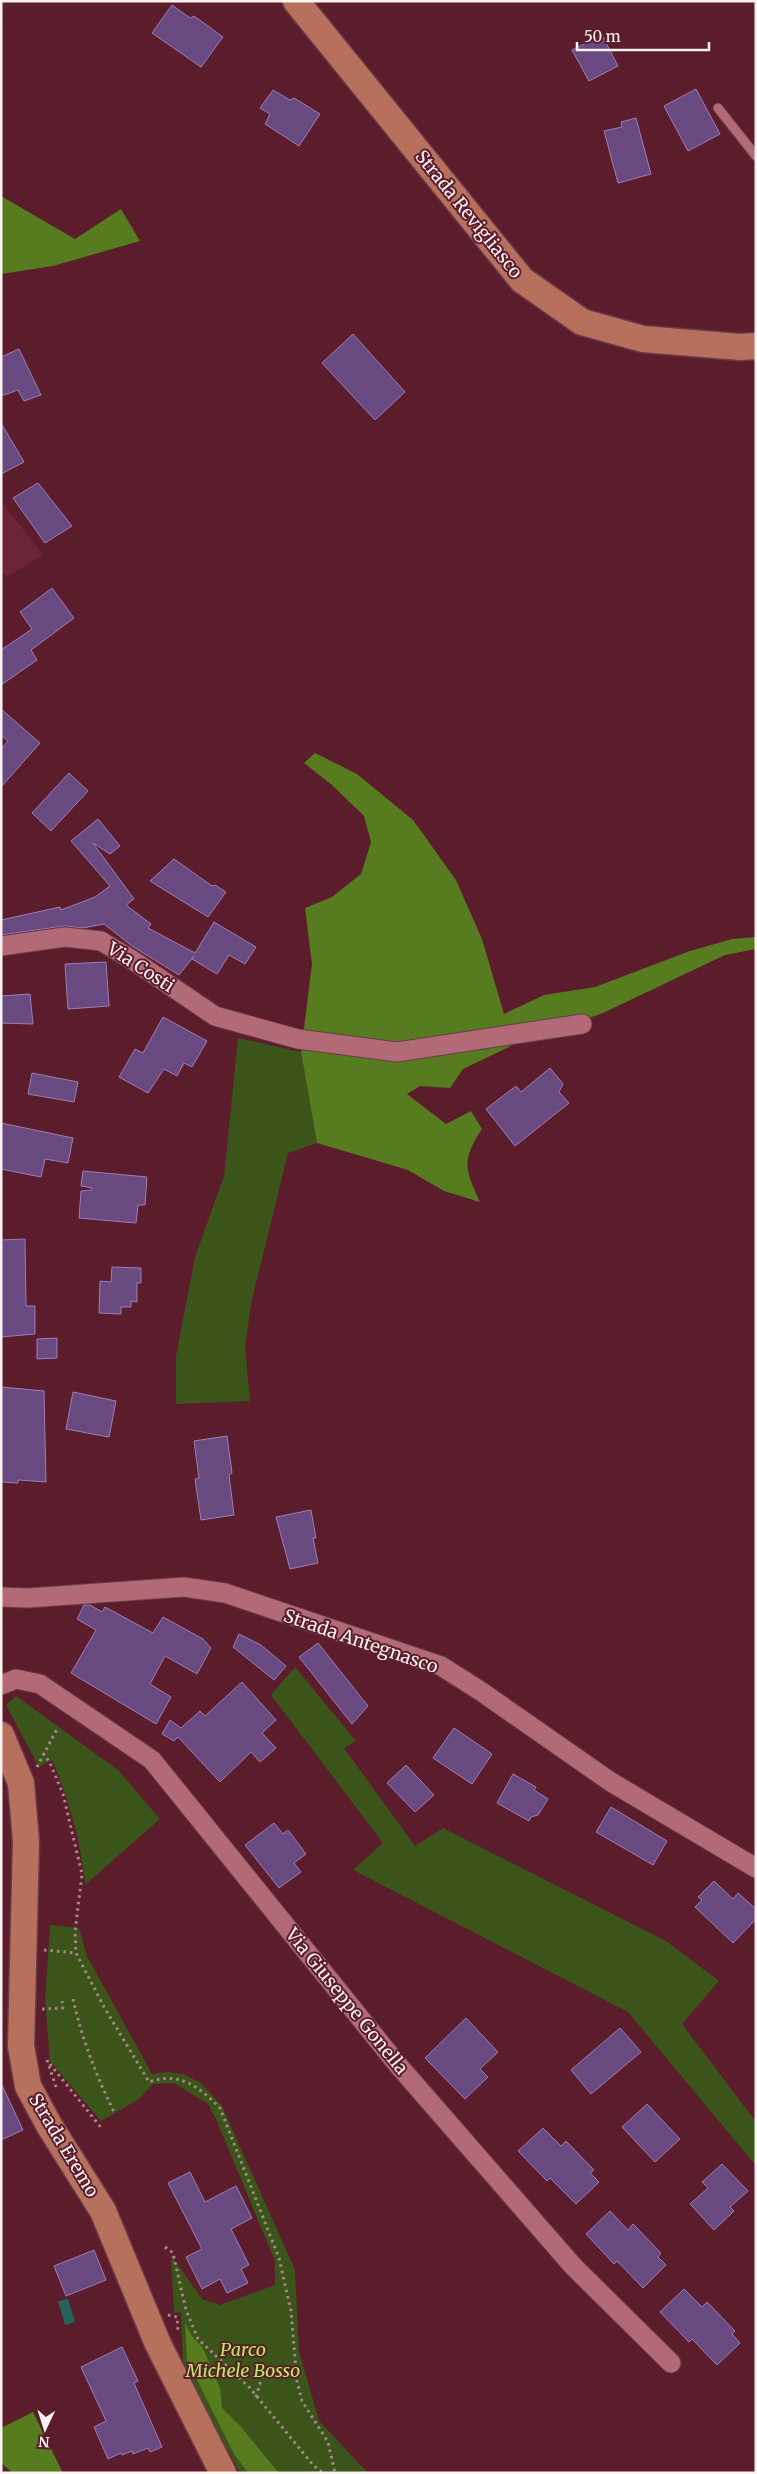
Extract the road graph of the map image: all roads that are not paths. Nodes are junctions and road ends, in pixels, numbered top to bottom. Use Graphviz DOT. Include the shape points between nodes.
graph roads {
  1 [pos="296,1"];
  2 [pos="718,108"];
  3 [pos="756,156"];
  4 [pos="756,346"];
  5 [pos="1,946"];
  6 [pos="582,1024"];
  7 [pos="1,1597"];
  8 [pos="1,1685"];
  9 [pos="1,1735"];
  10 [pos="756,1868"];
  11 [pos="671,2363"];
  12 [pos="223,2473"];
  1 -- 4 [label="main road, Strada Revigliasco" via="522,280 582,322 643,340"];
  2 -- 3 [label="lane"];
  5 -- 6 [label="street, Via Costi" via="65,937 101,941 215,1016 298,1039 397,1052"];
  7 -- 10 [label="street, Strada Antegnasco" via="184,1587 225,1593 441,1666 611,1782"];
  8 -- 11 [label="street, Via Giuseppe Gonella" via="16,1678 40,1684 152,1760 398,2065 573,2266"];
  9 -- 12 [label="main road, Strada Eremo" via="21,1783 26,1841 21,2046 28,2086 103,2211 158,2344"];
}
